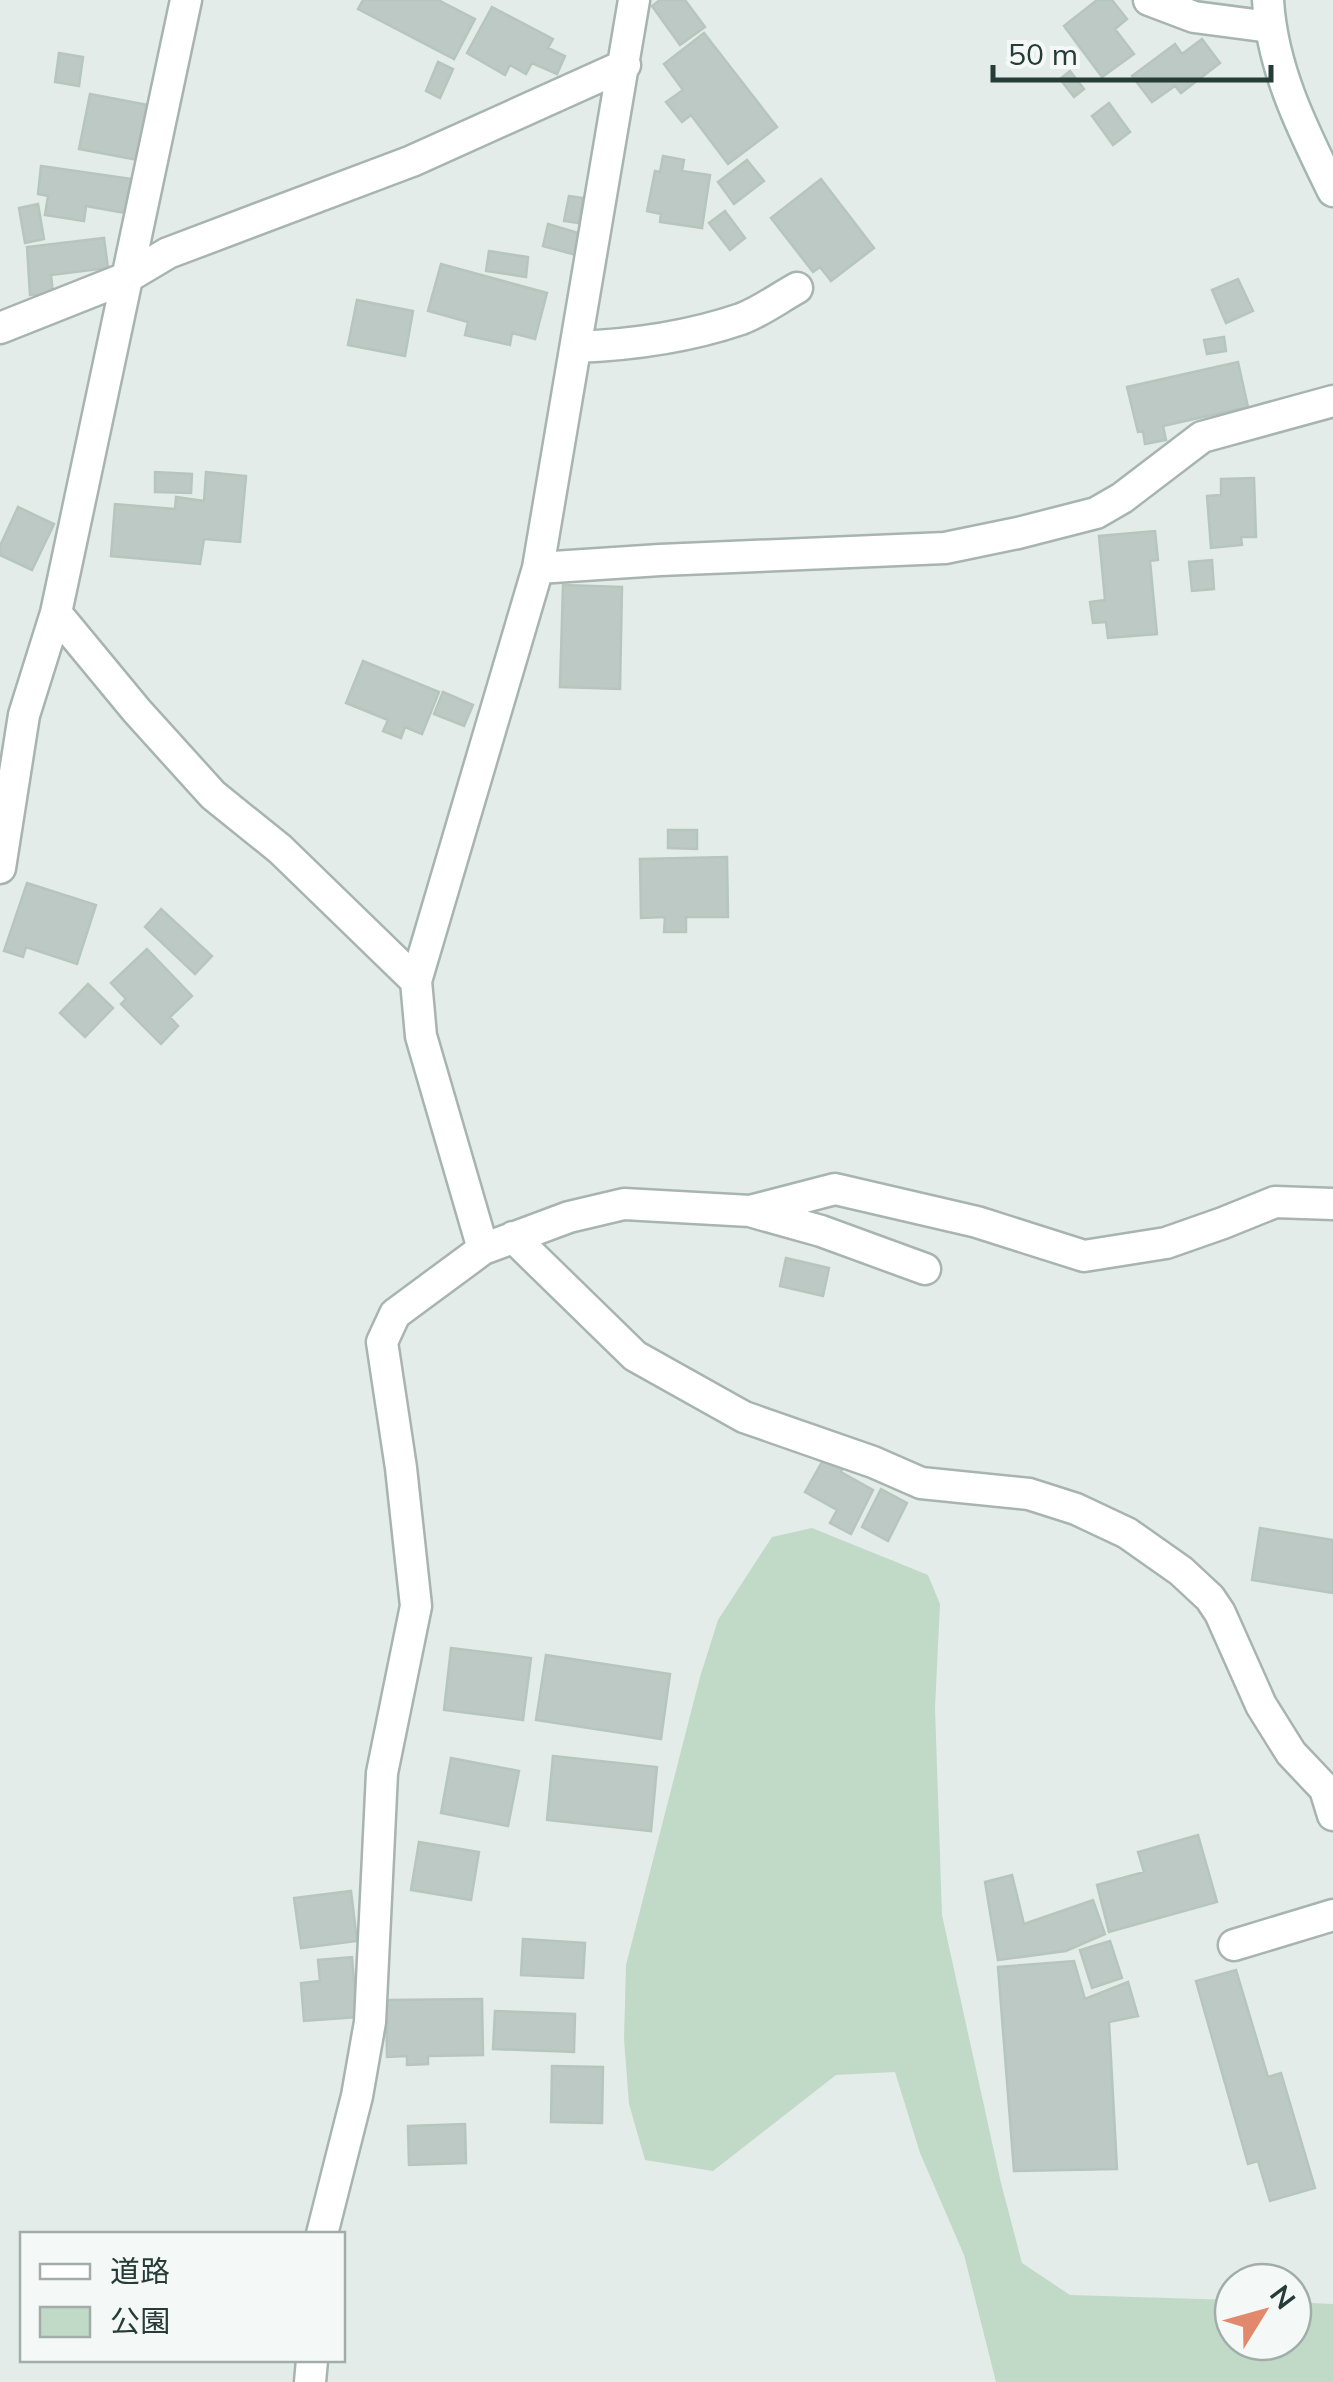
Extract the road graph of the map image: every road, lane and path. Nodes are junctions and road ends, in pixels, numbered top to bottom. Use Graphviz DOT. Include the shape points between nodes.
graph roads {
  1 [pos="186,0"];
  2 [pos="634,0"];
  3 [pos="1149,0"];
  4 [pos="1269,14"];
  5 [pos="625,65"];
  6 [pos="1333,191"];
  7 [pos="126,278"];
  8 [pos="796,288"];
  9 [pos="0,328"];
  10 [pos="576,347"];
  11 [pos="1333,401"];
  12 [pos="538,568"];
  13 [pos="56,613"];
  14 [pos="0,868"];
  15 [pos="416,981"];
  16 [pos="1333,1204"];
  17 [pos="750,1211"];
  18 [pos="514,1237"];
  19 [pos="484,1249"];
  20 [pos="925,1269"];
  21 [pos="1333,1815"];
  22 [pos="1333,1915"];
  23 [pos="1234,1945"];
  24 [pos="323,2232"];
  1 -- 7 [label="street"];
  2 -- 5 [label="street"];
  3 -- 4 [label="street" via="1194,17"];
  4 -- 6 [label="street" via="1294,109"];
  5 -- 7 [label="street" via="412,161 168,253"];
  5 -- 10 [label="street"];
  7 -- 9 [label="street"];
  7 -- 13 [label="street"];
  8 -- 10 [label="street" via="744,318 700,330 628,345"];
  10 -- 12 [label="street"];
  11 -- 12 [label="street" via="1202,437 1096,513 1018,533 945,548"];
  12 -- 15 [label="street"];
  13 -- 14 [label="street" via="24,714"];
  13 -- 15 [label="street" via="213,794 280,848"];
  15 -- 19 [label="street" via="422,1036"];
  16 -- 17 [label="street" via="1275,1202 1166,1243 1084,1256 977,1222 835,1189"];
  17 -- 18 [label="street" via="624,1204"];
  17 -- 20 [label="street"];
  18 -- 19 [label="street"];
  18 -- 21 [label="street" via="635,1356 744,1417 921,1483 1029,1494 1076,1509 1127,1533 1181,1571 1220,1614 1261,1705 1324,1789"];
  19 -- 24 [label="street" via="395,1314 382,1342 416,1606 382,1772 370,2022"];
  22 -- 23 [label="street"];
}
